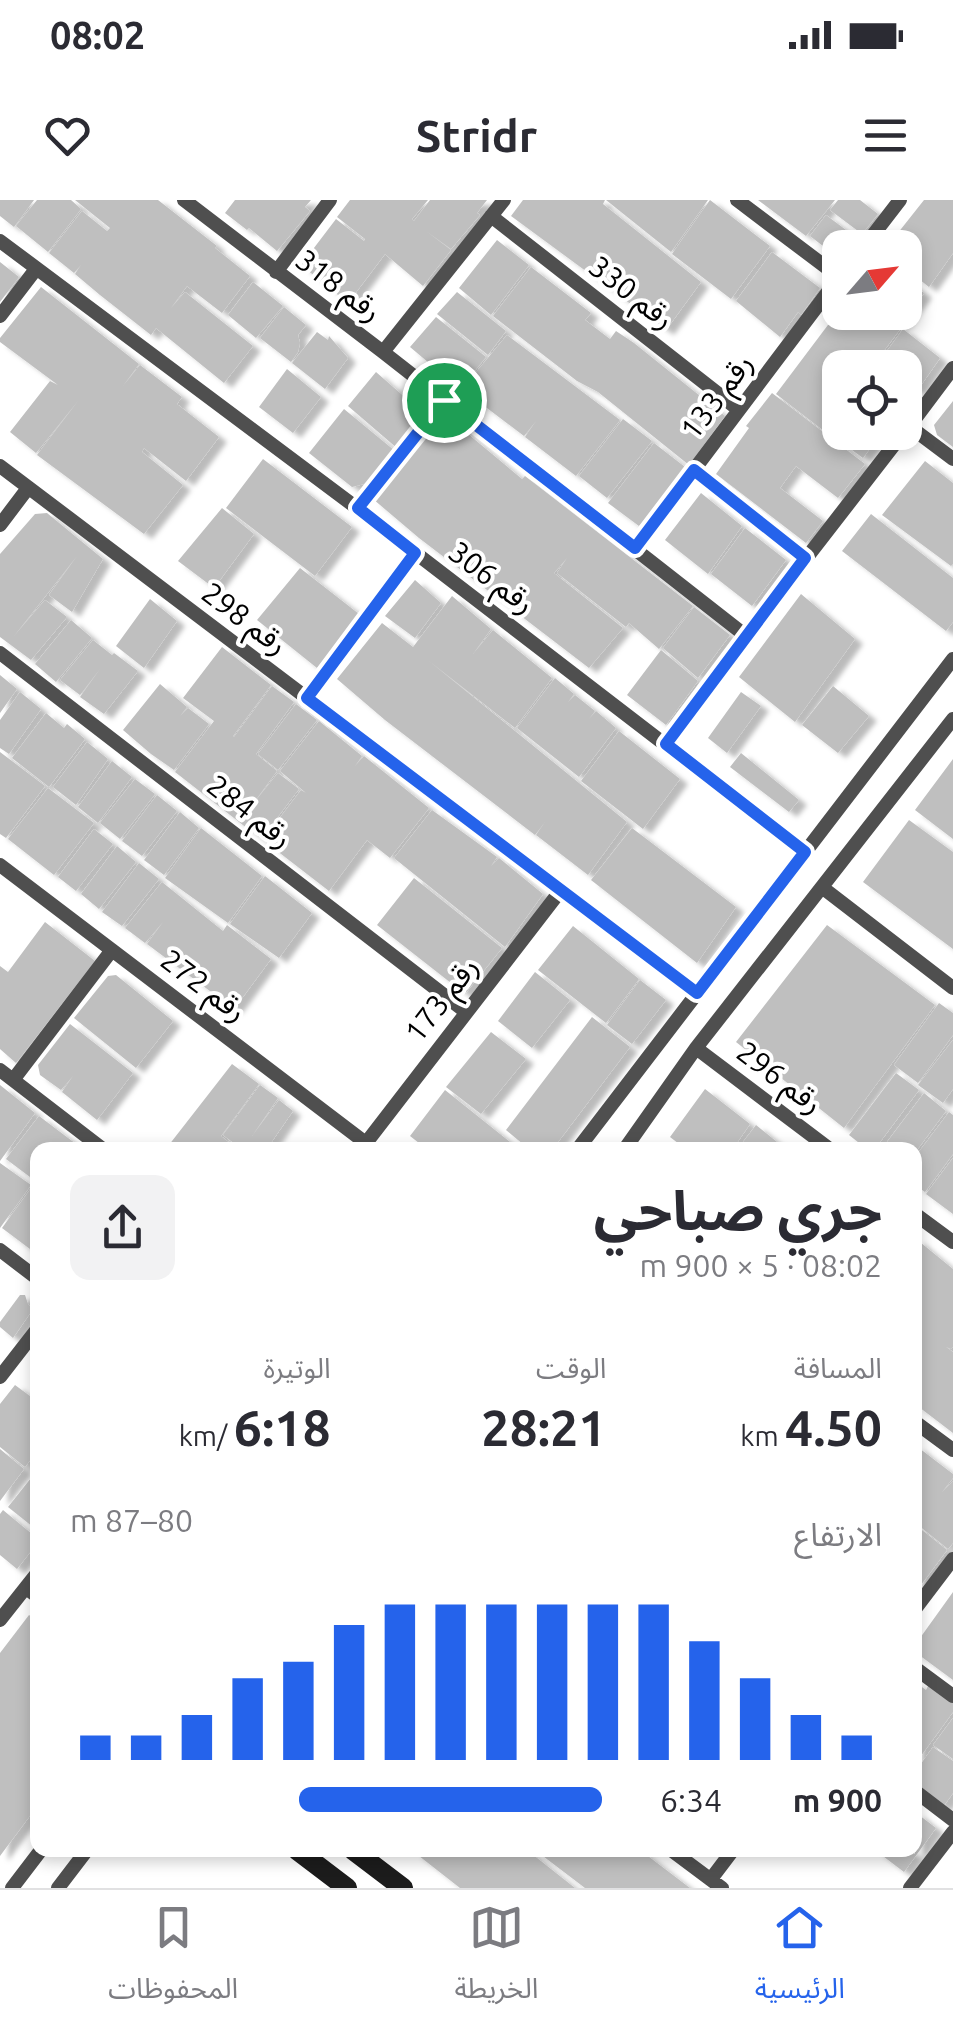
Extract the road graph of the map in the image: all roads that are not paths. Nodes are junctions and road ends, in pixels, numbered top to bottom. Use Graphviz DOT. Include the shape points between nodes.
graph roads {
  1 [pos="184,200"];
  2 [pos="330,200"];
  3 [pos="504,200"];
  4 [pos="737,200"];
  5 [pos="900,200"];
  6 [pos="492,216"];
  7 [pos="877,230"];
  8 [pos="0,241"];
  9 [pos="822,264"];
  10 [pos="36,269"];
  11 [pos="276,272"];
  12 [pos="822,301"];
  13 [pos="0,316"];
  14 [pos="383,352"];
  15 [pos="953,368"];
  16 [pos="444,400"];
  17 [pos="922,409"];
  18 [pos="739,410"];
  19 [pos="922,440"];
  20 [pos="890,450"];
  21 [pos="953,459"];
  22 [pos="0,466"];
  23 [pos="694,470"];
  24 [pos="28,488"];
  25 [pos="358,508"];
  26 [pos="0,525"];
  27 [pos="635,548"];
  28 [pos="415,553"];
  29 [pos="805,558"];
  30 [pos="746,636"];
  31 [pos="0,654"];
  32 [pos="953,659"];
  33 [pos="307,698"];
  34 [pos="953,719"];
  35 [pos="666,744"];
  36 [pos="805,852"];
  37 [pos="0,865"];
  38 [pos="824,888"];
  39 [pos="561,890"];
  40 [pos="112,950"];
  41 [pos="953,988"];
  42 [pos="697,993"];
  43 [pos="466,1012"];
  44 [pos="696,1048"];
  45 [pos="0,1070"];
  46 [pos="13,1080"];
  47 [pos="94,1142"];
  48 [pos="365,1142"];
  49 [pos="373,1142"];
  50 [pos="583,1142"];
  51 [pos="630,1142"];
  52 [pos="820,1142"];
  53 [pos="922,1219"];
  54 [pos="953,1242"];
  55 [pos="0,1250"];
  56 [pos="30,1273"];
  57 [pos="30,1338"];
  58 [pos="0,1377"];
  59 [pos="922,1427"];
  60 [pos="953,1450"];
  61 [pos="953,1559"];
  62 [pos="30,1595"];
  63 [pos="922,1600"];
  64 [pos="0,1620"];
  65 [pos="922,1673"];
  66 [pos="953,1696"];
  67 [pos="922,1796"];
  68 [pos="953,1820"];
  69 [pos="953,1832"];
  70 [pos="947,1852"];
  71 [pos="36,1857"];
  72 [pos="82,1857"];
  73 [pos="306,1857"];
  74 [pos="361,1857"];
  75 [pos="680,1857"];
  76 [pos="730,1857"];
  77 [pos="716,1884"];
  78 [pos="12,1888"];
  79 [pos="58,1888"];
  80 [pos="346,1888"];
  81 [pos="403,1888"];
  82 [pos="910,1888"];
  1 -- 11 [label="street, رقم 318"];
  2 -- 11 [label="street"];
  3 -- 6 [label="street"];
  4 -- 9 [label="street"];
  5 -- 7 [label="street"];
  6 -- 14 [label="street"];
  6 -- 18 [label="street, رقم 330"];
  8 -- 10 [label="street, رقم 306"];
  10 -- 13 [label="street"];
  10 -- 25 [label="street, رقم 306"];
  11 -- 14 [label="street, رقم 318"];
  12 -- 18 [label="street, رقم 133"];
  14 -- 16 [label="street, رقم 318"];
  15 -- 17 [label="street"];
  16 -- 25 [label="street"];
  16 -- 27 [label="street, رقم 318"];
  18 -- 23 [label="street, رقم 133"];
  19 -- 21 [label="street"];
  20 -- 29 [label="street"];
  22 -- 24 [label="street, رقم 298"];
  23 -- 27 [label="street, رقم 133"];
  23 -- 29 [label="street"];
  24 -- 26 [label="street"];
  24 -- 33 [label="street, رقم 298"];
  25 -- 28 [label="street, رقم 306"];
  27 -- 30 [label="street, رقم 318"];
  28 -- 33 [label="street"];
  28 -- 35 [label="street, رقم 306"];
  29 -- 30 [label="street"];
  30 -- 35 [label="street"];
  31 -- 43 [label="street, رقم 284"];
  32 -- 36 [label="street"];
  33 -- 39 [label="street, رقم 298"];
  34 -- 38 [label="street"];
  35 -- 36 [label="street, رقم 306"];
  36 -- 42 [label="street"];
  37 -- 40 [label="street, رقم 272"];
  38 -- 41 [label="street"];
  38 -- 44 [label="street"];
  39 -- 42 [label="street, رقم 298"];
  39 -- 43 [label="street, رقم 173"];
  40 -- 46 [label="street"];
  40 -- 48 [label="street, رقم 272"];
  42 -- 50 [label="street"];
  43 -- 49 [label="street, رقم 173"];
  44 -- 51 [label="street"];
  44 -- 52 [label="street, رقم 296"];
  45 -- 46 [label="street"];
  46 -- 47 [label="street"];
  53 -- 54 [label="street"];
  55 -- 56 [label="street"];
  57 -- 58 [label="street"];
  59 -- 60 [label="street"];
  61 -- 63 [label="street"];
  62 -- 64 [label="street"];
  65 -- 66 [label="street"];
  67 -- 68 [label="street"];
  69 -- 70 [label="street"];
  70 -- 82 [label="street"];
  71 -- 78 [label="street"];
  72 -- 79 [label="street"];
  73 -- 80 [label="street"];
  74 -- 81 [label="street"];
  75 -- 77 [label="street"];
  76 -- 77 [label="street"];
}
